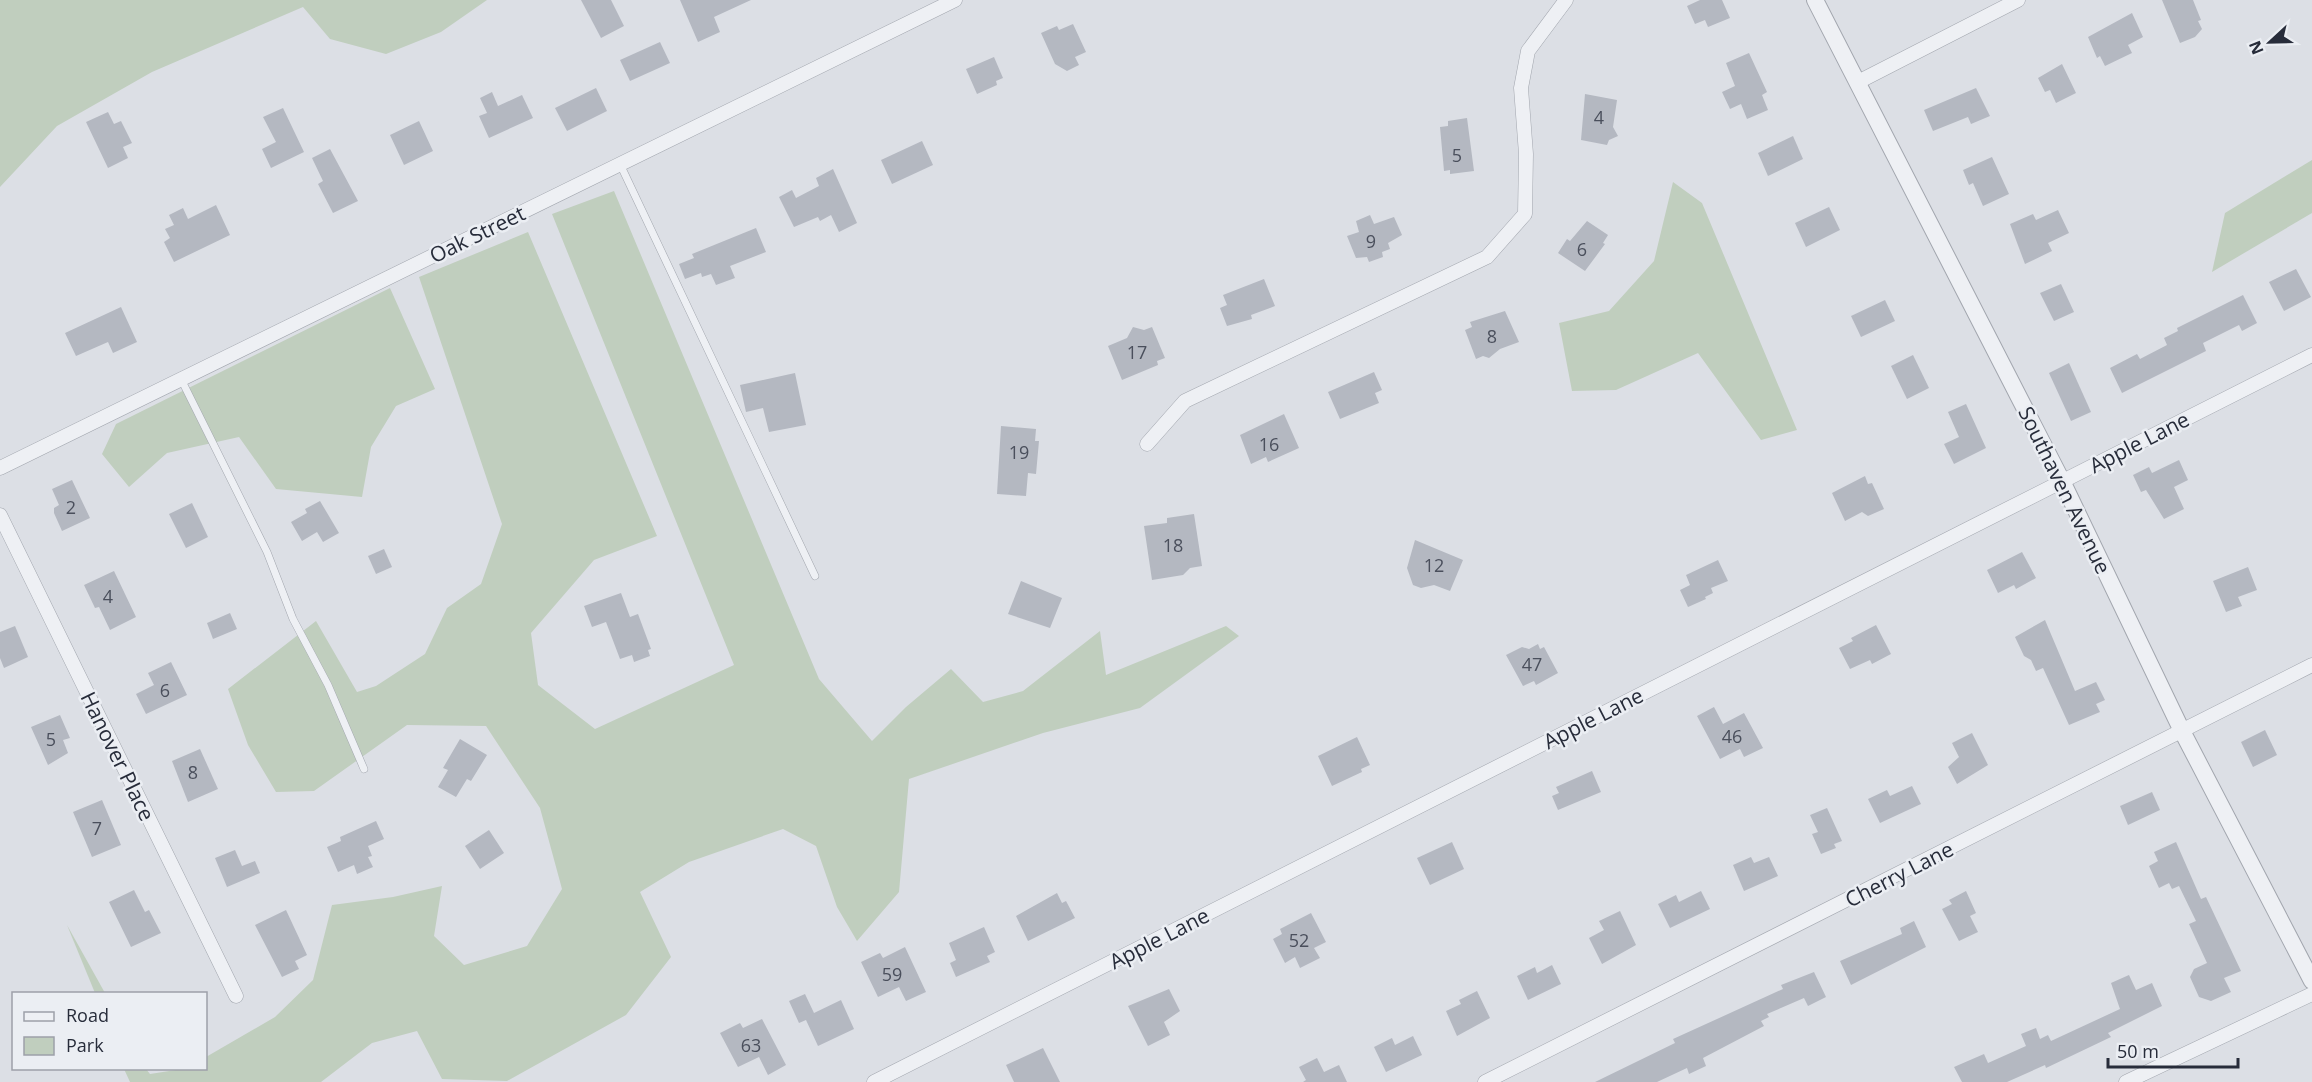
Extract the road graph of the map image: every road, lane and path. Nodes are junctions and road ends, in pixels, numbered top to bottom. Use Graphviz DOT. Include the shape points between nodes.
graph roads {
  1 [pos="955,0"];
  2 [pos="1566,0"];
  3 [pos="1815,0"];
  4 [pos="2018,0"];
  5 [pos="1858,82"];
  6 [pos="620,164"];
  7 [pos="2312,355"];
  8 [pos="181,379"];
  9 [pos="1147,444"];
  10 [pos="0,468"];
  11 [pos="2062,481"];
  12 [pos="0,515"];
  13 [pos="815,576"];
  14 [pos="2312,665"];
  15 [pos="2182,731"];
  16 [pos="364,769"];
  17 [pos="2312,981"];
  18 [pos="2312,994"];
  19 [pos="236,996"];
  20 [pos="874,1082"];
  21 [pos="1485,1082"];
  22 [pos="2126,1082"];
  1 -- 6 [label="street, Oak Street"];
  2 -- 9 [label="street" via="1528,51 1521,88 1526,214 1487,257 1185,401"];
  3 -- 5 [label="street, Southaven Avenue"];
  4 -- 5 [label="street"];
  5 -- 11 [label="street, Southaven Avenue"];
  6 -- 8 [label="street, Oak Street"];
  6 -- 13 [label="lane"];
  7 -- 11 [label="street, Apple Lane"];
  8 -- 10 [label="street, Oak Street"];
  8 -- 16 [label="lane" via="267,552 293,619 328,685"];
  11 -- 15 [label="street, Southaven Avenue"];
  11 -- 20 [label="street, Apple Lane"];
  12 -- 19 [label="street, Hanover Place"];
  14 -- 15 [label="street, Cherry Lane"];
  15 -- 17 [label="street, Southaven Avenue"];
  15 -- 21 [label="street, Cherry Lane"];
  18 -- 22 [label="street"];
}
